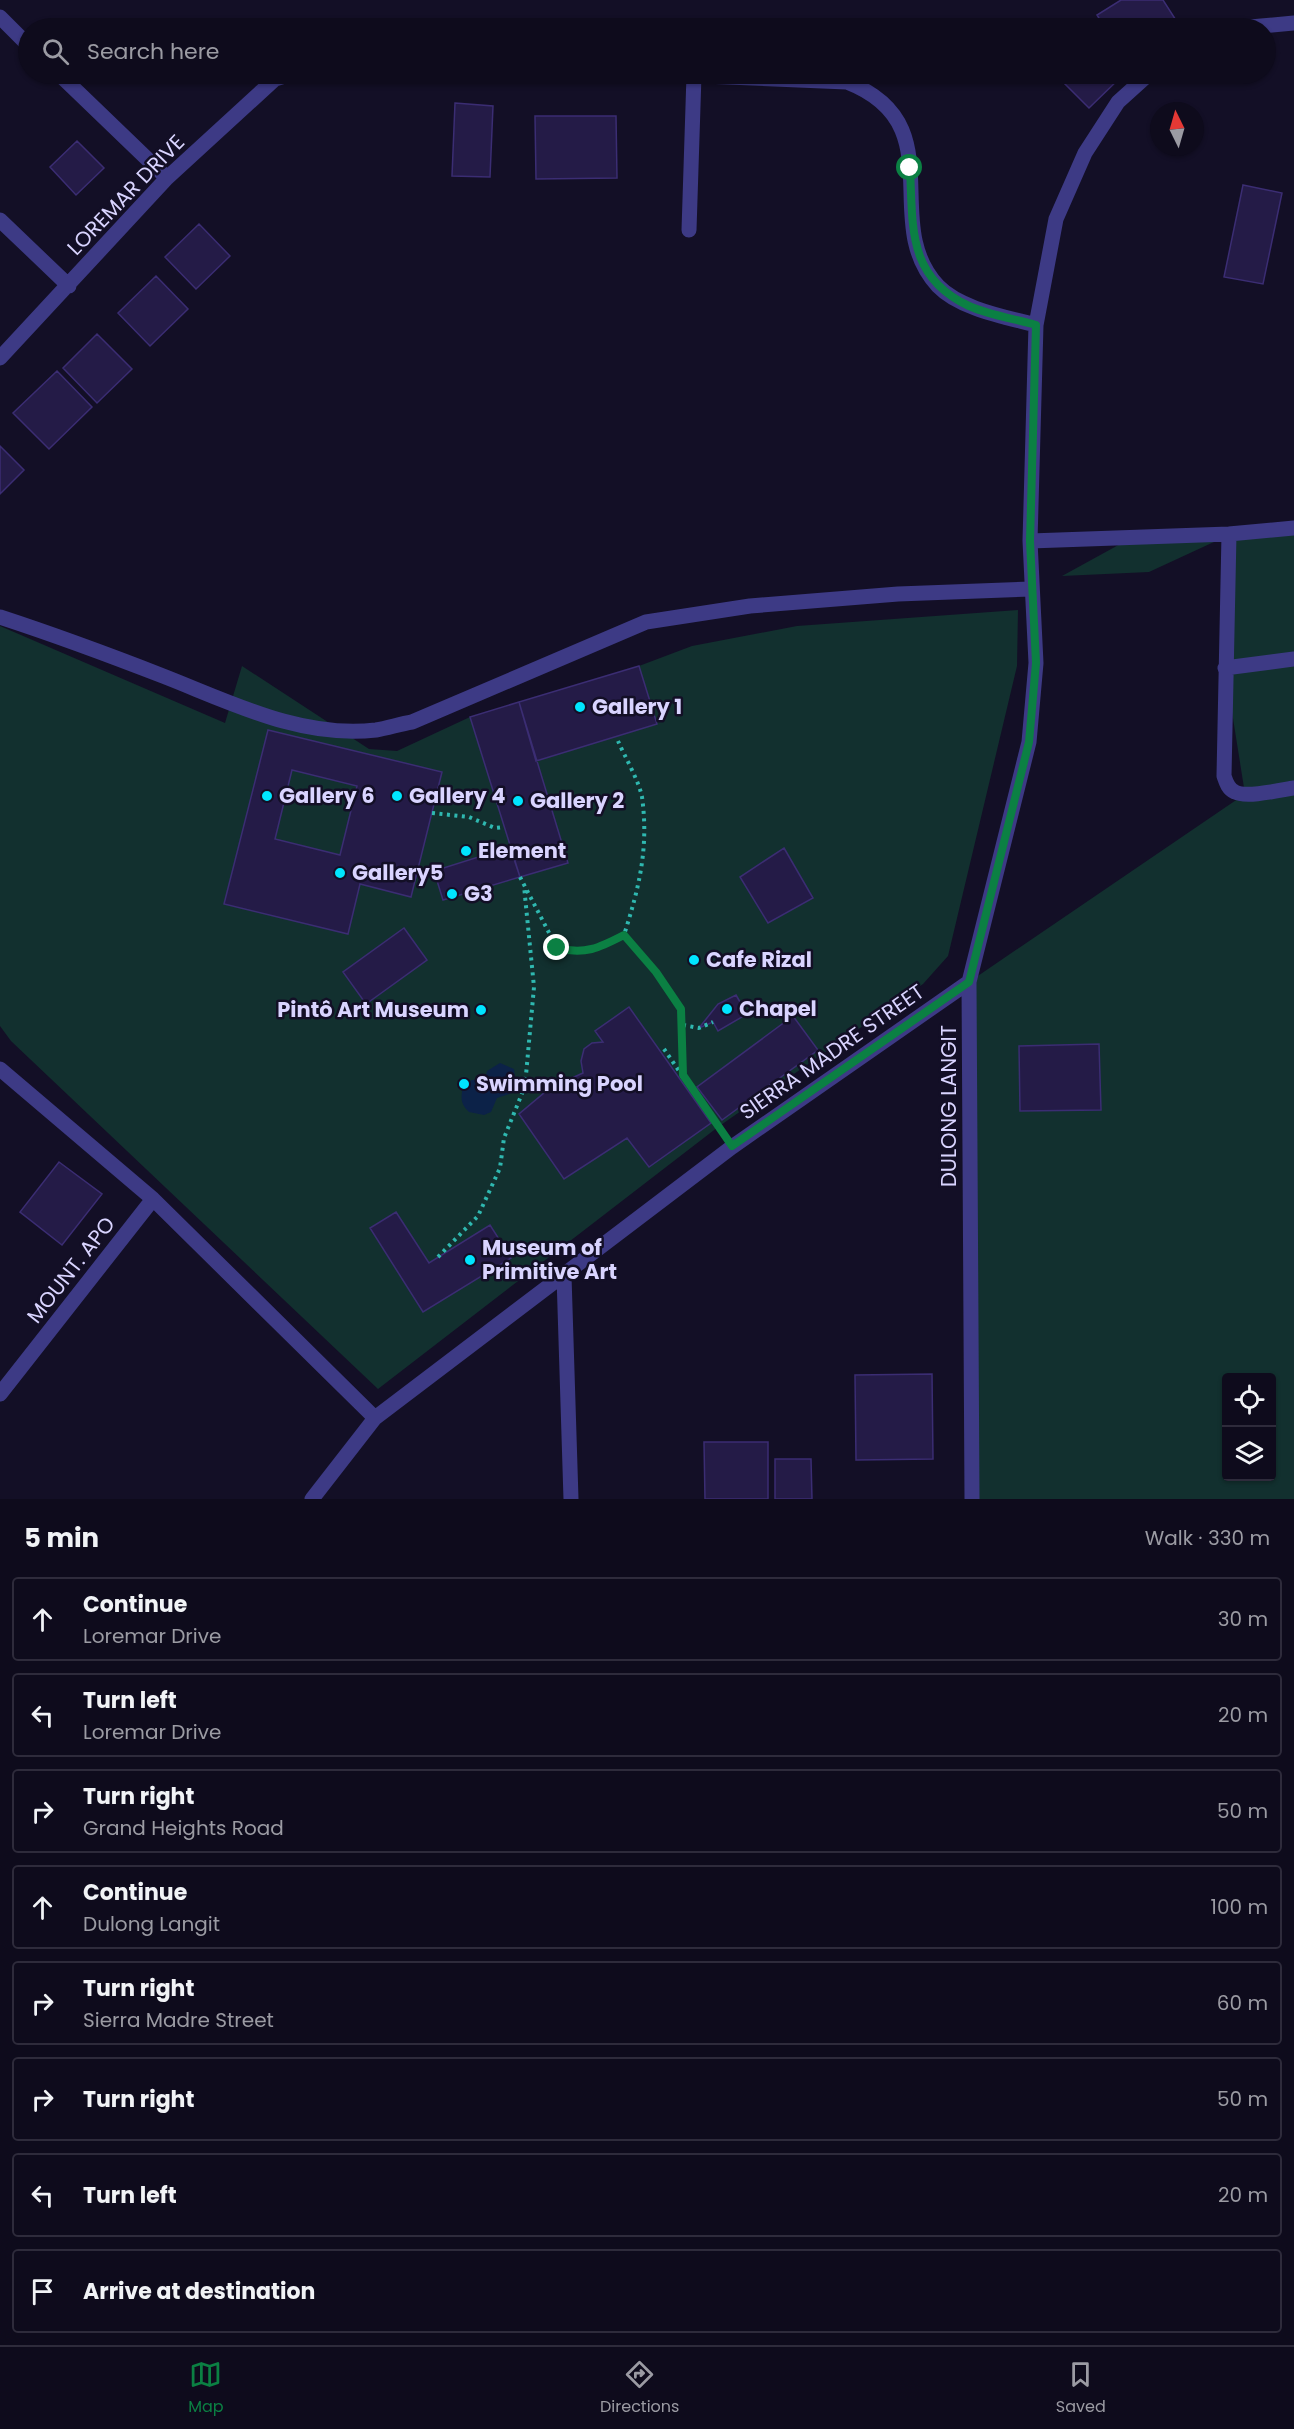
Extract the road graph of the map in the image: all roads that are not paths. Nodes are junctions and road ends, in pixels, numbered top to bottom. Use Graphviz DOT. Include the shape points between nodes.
graph roads {
  1 [pos="0,17"];
  2 [pos="1294,23"];
  3 [pos="1276,25"];
  4 [pos="18,35"];
  5 [pos="68,84"];
  6 [pos="270,84"];
  7 [pos="694,84"];
  8 [pos="852,84"];
  9 [pos="1138,84"];
  10 [pos="167,178"];
  11 [pos="0,220"];
  12 [pos="689,230"];
  13 [pos="69,286"];
  14 [pos="1036,325"];
  15 [pos="0,358"];
  16 [pos="1294,528"];
  17 [pos="1229,534"];
  18 [pos="1030,541"];
  19 [pos="1031,589"];
  20 [pos="0,617"];
  21 [pos="1294,659"];
  22 [pos="1225,668"];
  23 [pos="1294,788"];
  24 [pos="969,982"];
  25 [pos="0,1069"];
  26 [pos="153,1199"];
  27 [pos="564,1275"];
  28 [pos="0,1394"];
  29 [pos="375,1418"];
  30 [pos="312,1499"];
  31 [pos="571,1499"];
  32 [pos="972,1499"];
  1 -- 4 [label="street"];
  2 -- 3 [label="street"];
  5 -- 10 [label="street"];
  6 -- 10 [label="street, LOREMAR DRIVE"];
  7 -- 12 [label="street"];
  8 -- 14 [label="street" via="868,90 890,108 903,129 910,168 913,230 921,263 939,288 970,306"];
  9 -- 14 [label="street, DULONG LANGIT" via="1118,102 1085,153 1056,219"];
  10 -- 13 [label="street, LOREMAR DRIVE"];
  11 -- 13 [label="street"];
  13 -- 15 [label="street, LOREMAR DRIVE"];
  14 -- 18 [label="street, DULONG LANGIT"];
  16 -- 17 [label="street"];
  17 -- 18 [label="street"];
  17 -- 22 [label="street"];
  18 -- 19 [label="street, DULONG LANGIT"];
  19 -- 20 [label="street" via="761,605 646,622 412,722 377,730 348,731 317,728 245,710"];
  19 -- 24 [label="street, DULONG LANGIT" via="1036,663 1029,742"];
  21 -- 22 [label="street"];
  22 -- 23 [label="street" via="1227,786 1235,793 1245,794"];
  24 -- 27 [label="street, SIERRA MADRE STREET" via="732,1146"];
  24 -- 32 [label="street, DULONG LANGIT"];
  25 -- 26 [label="street"];
  26 -- 28 [label="street, MOUNT. APO"];
  26 -- 29 [label="street"];
  27 -- 29 [label="street, SIERRA MADRE STREET"];
  27 -- 31 [label="street"];
  29 -- 30 [label="street, SIERRA MADRE STREET"];
}
